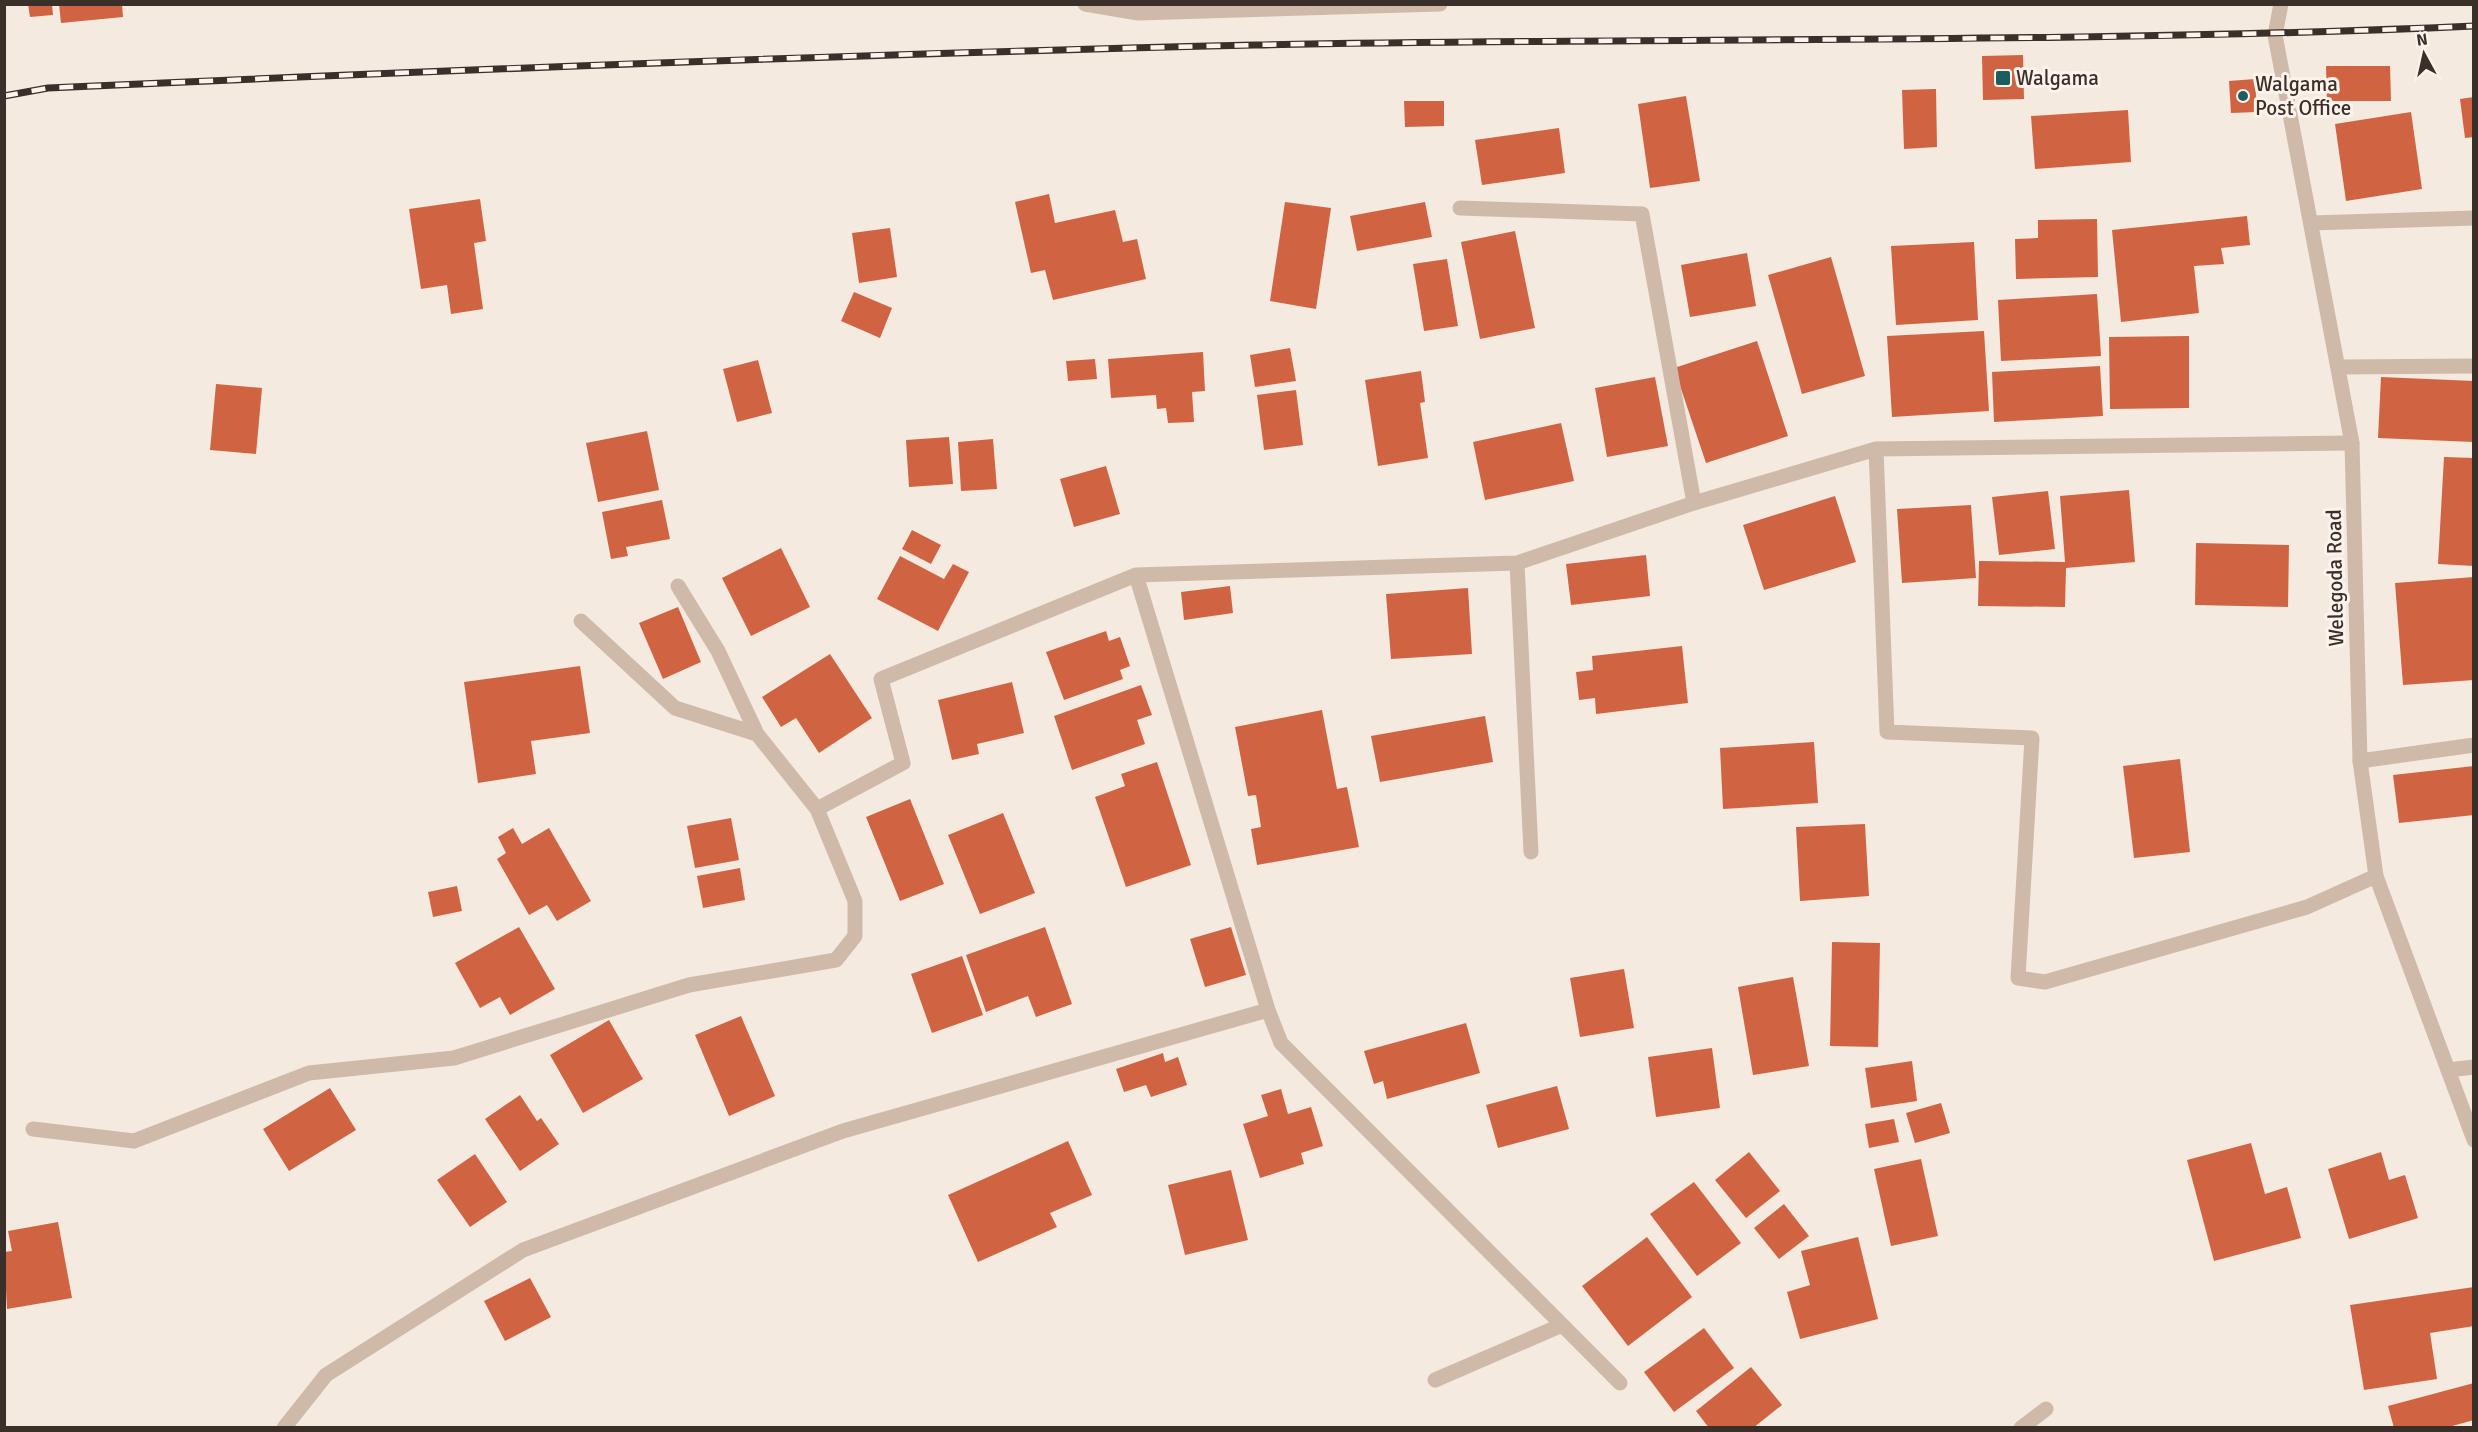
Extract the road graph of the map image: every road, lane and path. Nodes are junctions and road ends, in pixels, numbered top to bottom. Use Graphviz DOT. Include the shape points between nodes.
graph roads {
  1 [pos="1085,4"];
  2 [pos="1440,4"];
  3 [pos="2281,4"];
  4 [pos="1138,9"];
  5 [pos="1460,208"];
  6 [pos="2474,218"];
  7 [pos="2312,223"];
  8 [pos="2474,366"];
  9 [pos="2338,367"];
  10 [pos="2352,443"];
  11 [pos="1876,449"];
  12 [pos="1694,503"];
  13 [pos="1517,563"];
  14 [pos="1136,575"];
  15 [pos="678,586"];
  16 [pos="581,621"];
  17 [pos="757,734"];
  18 [pos="2474,745"];
  19 [pos="2360,761"];
  20 [pos="817,809"];
  21 [pos="1531,852"];
  22 [pos="2376,876"];
  23 [pos="1268,1010"];
  24 [pos="2474,1067"];
  25 [pos="2448,1070"];
  26 [pos="33,1129"];
  27 [pos="2474,1140"];
  28 [pos="1562,1325"];
  29 [pos="1435,1380"];
  30 [pos="1620,1383"];
  31 [pos="2046,1409"];
  32 [pos="284,1428"];
  33 [pos="2021,1428"];
  1 -- 4 [label="street"];
  2 -- 4 [label="street"];
  3 -- 7 [label="street, Welegoda Road" via="2275,35"];
  5 -- 12 [label="street" via="1642,214"];
  6 -- 7 [label="street"];
  7 -- 9 [label="street, Welegoda Road"];
  8 -- 9 [label="street"];
  9 -- 10 [label="street, Welegoda Road"];
  10 -- 11 [label="street"];
  10 -- 19 [label="street, Welegoda Road"];
  11 -- 12 [label="street"];
  11 -- 22 [label="street" via="1887,732 2032,738 2018,978 2045,982 2307,907"];
  12 -- 13 [label="street"];
  13 -- 14 [label="street"];
  13 -- 21 [label="street"];
  14 -- 20 [label="street" via="881,679 903,762"];
  14 -- 23 [label="street"];
  15 -- 17 [label="street" via="718,651"];
  16 -- 17 [label="street" via="675,708"];
  17 -- 20 [label="street"];
  18 -- 19 [label="street"];
  19 -- 22 [label="street, Welegoda Road"];
  20 -- 26 [label="street" via="855,901 855,936 836,960 689,985 454,1058 309,1073 134,1141"];
  22 -- 25 [label="street, Welegoda Road"];
  23 -- 28 [label="street" via="1281,1043"];
  23 -- 32 [label="street" via="843,1131 522,1250 326,1375"];
  24 -- 25 [label="street"];
  25 -- 27 [label="street, Welegoda Road"];
  28 -- 29 [label="street"];
  28 -- 30 [label="street"];
  31 -- 33 [label="street"];
}
